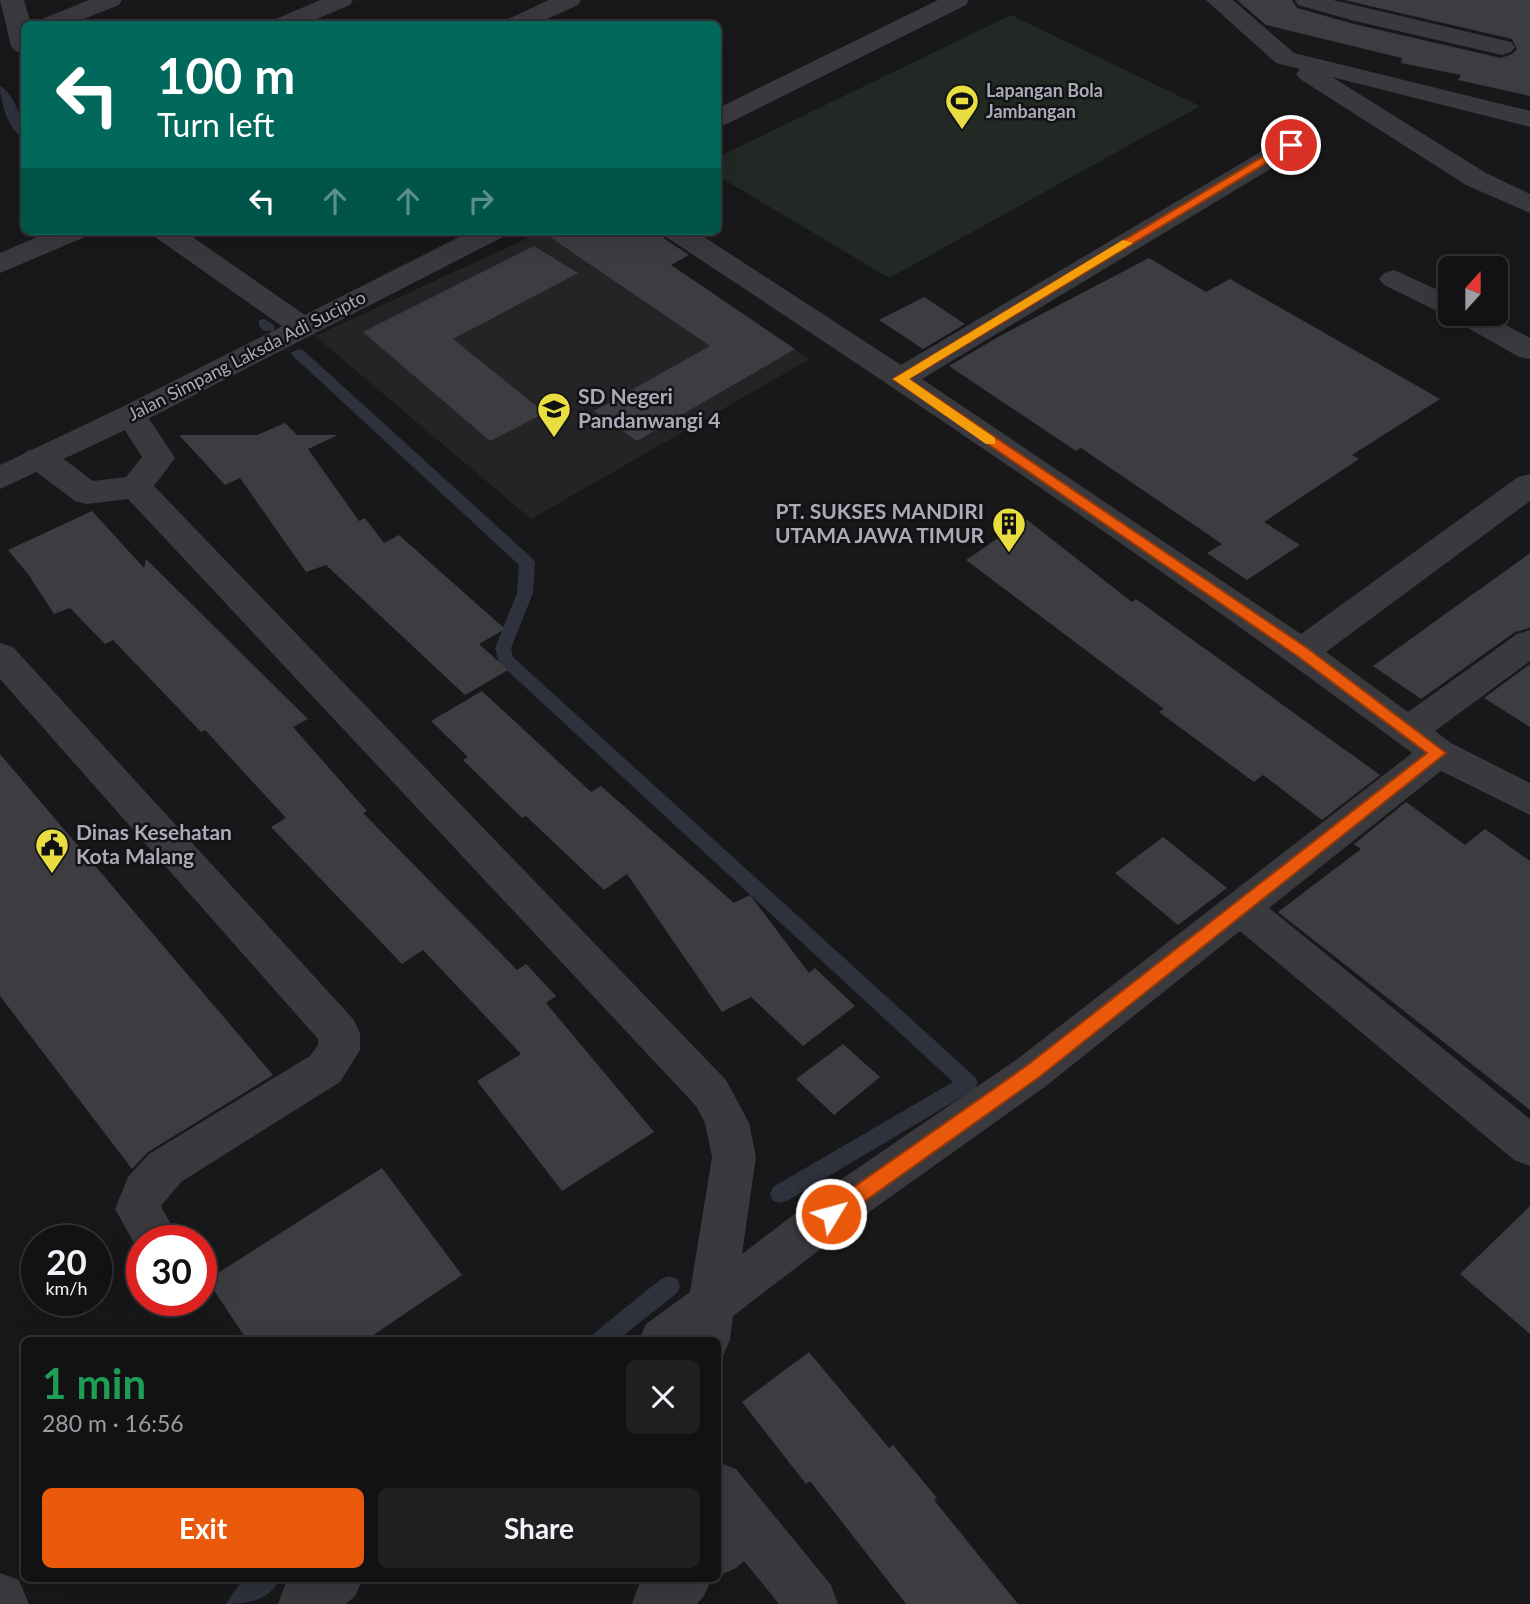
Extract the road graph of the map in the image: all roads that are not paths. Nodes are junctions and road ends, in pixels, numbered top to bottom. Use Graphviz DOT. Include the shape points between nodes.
graph roads {
  1 [pos="12,0"];
  2 [pos="110,0"];
  3 [pos="341,0"];
  4 [pos="569,0"];
  5 [pos="957,0"];
  6 [pos="1218,0"];
  7 [pos="1307,0"];
  8 [pos="58,21"];
  9 [pos="292,21"];
  10 [pos="524,21"];
  11 [pos="17,41"];
  12 [pos="1502,47"];
  13 [pos="1285,58"];
  14 [pos="721,117"];
  15 [pos="1530,119"];
  16 [pos="1291,145"];
  17 [pos="1530,205"];
  18 [pos="66,235"];
  19 [pos="171,235"];
  20 [pos="485,235"];
  21 [pos="682,235"];
  22 [pos="0,264"];
  23 [pos="1394,279"];
  24 [pos="1438,302"];
  25 [pos="1485,326"];
  26 [pos="304,328"];
  27 [pos="1530,350"];
  28 [pos="900,379"];
  29 [pos="131,415"];
  30 [pos="38,458"];
  31 [pos="0,478"];
  32 [pos="1530,485"];
  33 [pos="136,487"];
  34 [pos="1530,643"];
  35 [pos="1301,652"];
  36 [pos="0,656"];
  37 [pos="1424,742"];
  38 [pos="1530,800"];
  39 [pos="1239,907"];
  40 [pos="1530,1146"];
  41 [pos="148,1225"];
  42 [pos="709,1322"];
  43 [pos="671,1337"];
  44 [pos="727,1520"];
  45 [pos="332,1582"];
  46 [pos="682,1582"];
  47 [pos="0,1599"];
  48 [pos="3,1604"];
  49 [pos="304,1604"];
  50 [pos="658,1604"];
  51 [pos="813,1604"];
  1 -- 11 [label="street"];
  2 -- 8 [label="street"];
  3 -- 9 [label="street"];
  4 -- 10 [label="street"];
  5 -- 14 [label="street"];
  6 -- 13 [label="street"];
  7 -- 12 [label="street"];
  13 -- 15 [label="street"];
  13 -- 17 [label="street" via="1411,141"];
  16 -- 28 [label="street"];
  18 -- 22 [label="street"];
  19 -- 26 [label="street"];
  20 -- 26 [label="street, Jalan Simpang Laksda Adi Sucipto"];
  21 -- 28 [label="street"];
  23 -- 24 [label="street"];
  25 -- 27 [label="street"];
  26 -- 29 [label="street, Jalan Simpang Laksda Adi Sucipto"];
  28 -- 35 [label="street"];
  29 -- 30 [label="street, Jalan Simpang Laksda Adi Sucipto"];
  29 -- 33 [label="street" via="159,458"];
  30 -- 31 [label="street, Jalan Simpang Laksda Adi Sucipto"];
  30 -- 33 [label="street" via="87,493"];
  32 -- 35 [label="street"];
  33 -- 42 [label="street" via="719,1105 732,1135 734,1157"];
  34 -- 37 [label="street"];
  35 -- 37 [label="street"];
  36 -- 41 [label="street" via="339,1033 339,1050 325,1069 165,1168 148,1185 138,1209"];
  37 -- 38 [label="street"];
  37 -- 39 [label="street"];
  39 -- 40 [label="street"];
  39 -- 42 [label="street" via="1031,1073 849,1200"];
  42 -- 43 [label="street"];
  44 -- 51 [label="street"];
  45 -- 49 [label="street"];
  46 -- 50 [label="street"];
  47 -- 48 [label="street"];
}
